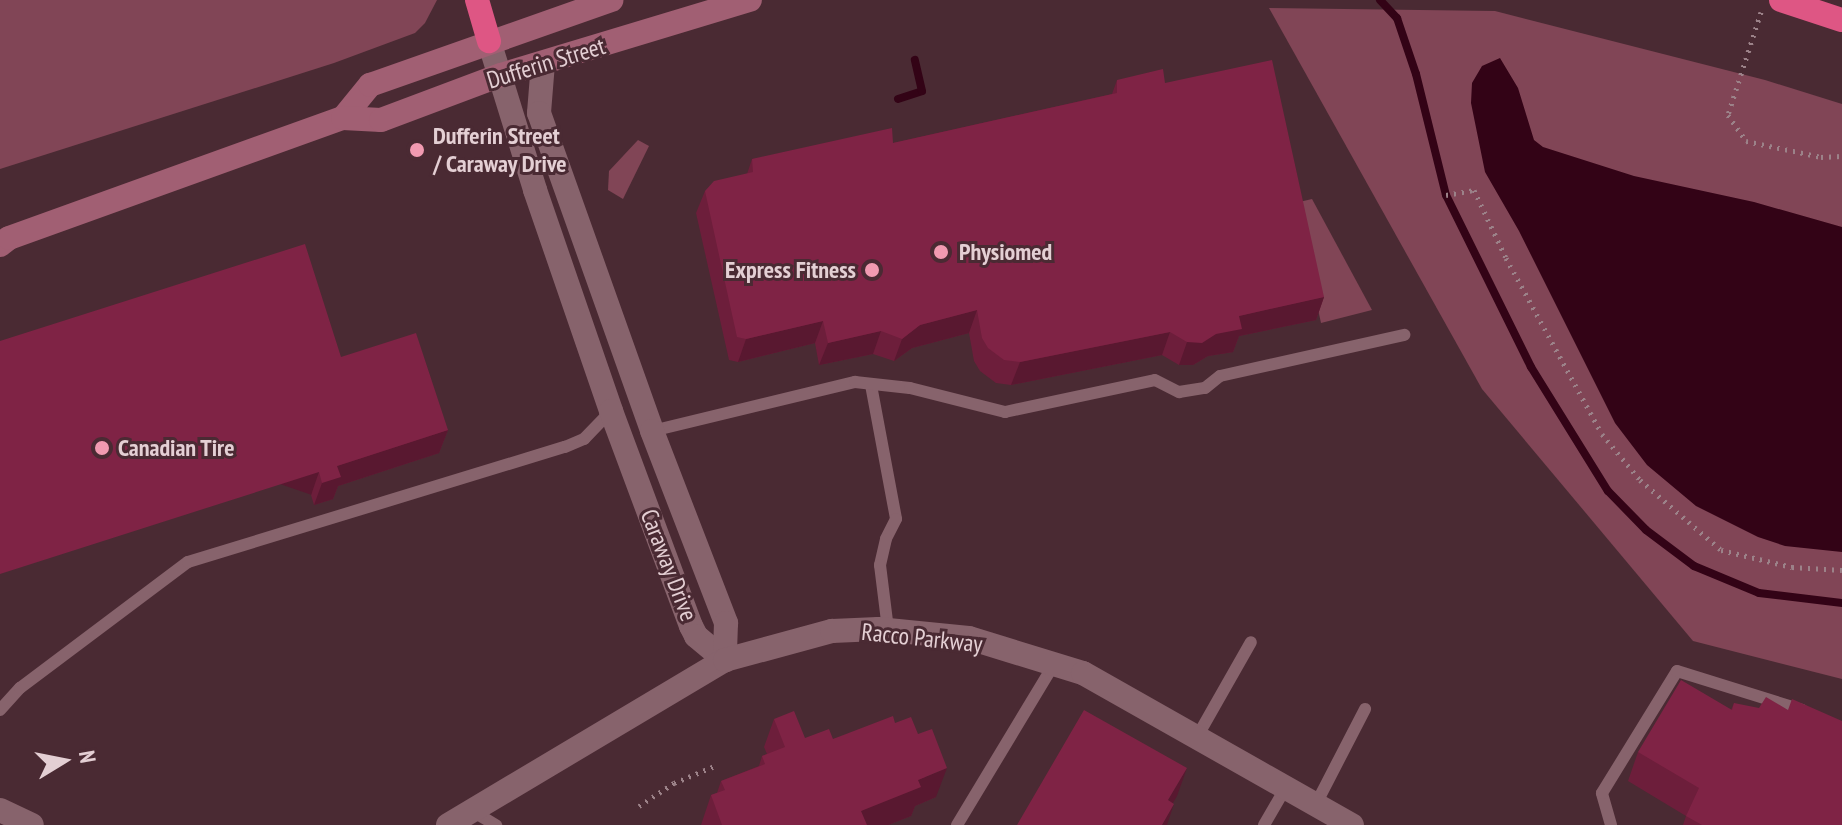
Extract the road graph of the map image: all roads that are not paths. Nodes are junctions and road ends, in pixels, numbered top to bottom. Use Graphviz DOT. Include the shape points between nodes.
graph roads {
  1 [pos="477,0"];
  2 [pos="611,0"];
  3 [pos="750,0"];
  4 [pos="1781,0"];
  5 [pos="1842,20"];
  6 [pos="489,41"];
  7 [pos="543,63"];
  8 [pos="501,75"];
  9 [pos="343,118"];
  10 [pos="3,240"];
  11 [pos="1404,335"];
  12 [pos="871,385"];
  13 [pos="611,411"];
  14 [pos="652,431"];
  15 [pos="888,629"];
  16 [pos="1251,642"];
  17 [pos="725,660"];
  18 [pos="1054,664"];
  19 [pos="1365,709"];
  20 [pos="0,710"];
  21 [pos="1821,715"];
  22 [pos="1197,737"];
  23 [pos="1286,787"];
  24 [pos="1316,804"];
  25 [pos="0,810"];
  26 [pos="474,812"];
  27 [pos="32,825"];
  28 [pos="448,825"];
  29 [pos="496,825"];
  30 [pos="957,825"];
  31 [pos="1264,825"];
  32 [pos="1352,825"];
  33 [pos="1611,825"];
  1 -- 6 [label="highway"];
  2 -- 6 [label="main road, Dufferin Street"];
  3 -- 7 [label="main road, Dufferin Street"];
  4 -- 5 [label="highway"];
  6 -- 8 [label="street, Caraway Drive"];
  6 -- 9 [label="main road, Dufferin Street" via="370,85"];
  7 -- 8 [label="main road, Dufferin Street"];
  7 -- 14 [label="street, Caraway Drive" via="539,113"];
  8 -- 9 [label="main road, Dufferin Street" via="381,120"];
  8 -- 13 [label="street, Caraway Drive"];
  9 -- 10 [label="main road, Dufferin Street"];
  11 -- 12 [label="lane" via="1220,376 1198,389 1179,392 1155,380 1005,412 910,388"];
  12 -- 14 [label="lane" via="855,382"];
  12 -- 15 [label="lane" via="896,519 880,565"];
  13 -- 17 [label="street, Caraway Drive" via="696,636"];
  13 -- 20 [label="lane" via="584,439 565,447 188,562 20,688"];
  14 -- 17 [label="street, Caraway Drive" via="726,623"];
  15 -- 17 [label="street, Racco Parkway" via="832,631"];
  15 -- 18 [label="street, Racco Parkway" via="969,638"];
  16 -- 22 [label="lane"];
  17 -- 26 [label="street, Racco Parkway"];
  18 -- 22 [label="street, Racco Parkway" via="1083,673"];
  18 -- 30 [label="lane"];
  19 -- 24 [label="lane"];
  21 -- 33 [label="lane" via="1677,671 1602,793"];
  22 -- 23 [label="street, Racco Parkway"];
  23 -- 24 [label="street, Racco Parkway"];
  23 -- 31 [label="lane"];
  24 -- 32 [label="street, Racco Parkway"];
  25 -- 27 [label="street"];
  26 -- 28 [label="street, Racco Parkway"];
  26 -- 29 [label="lane"];
}
